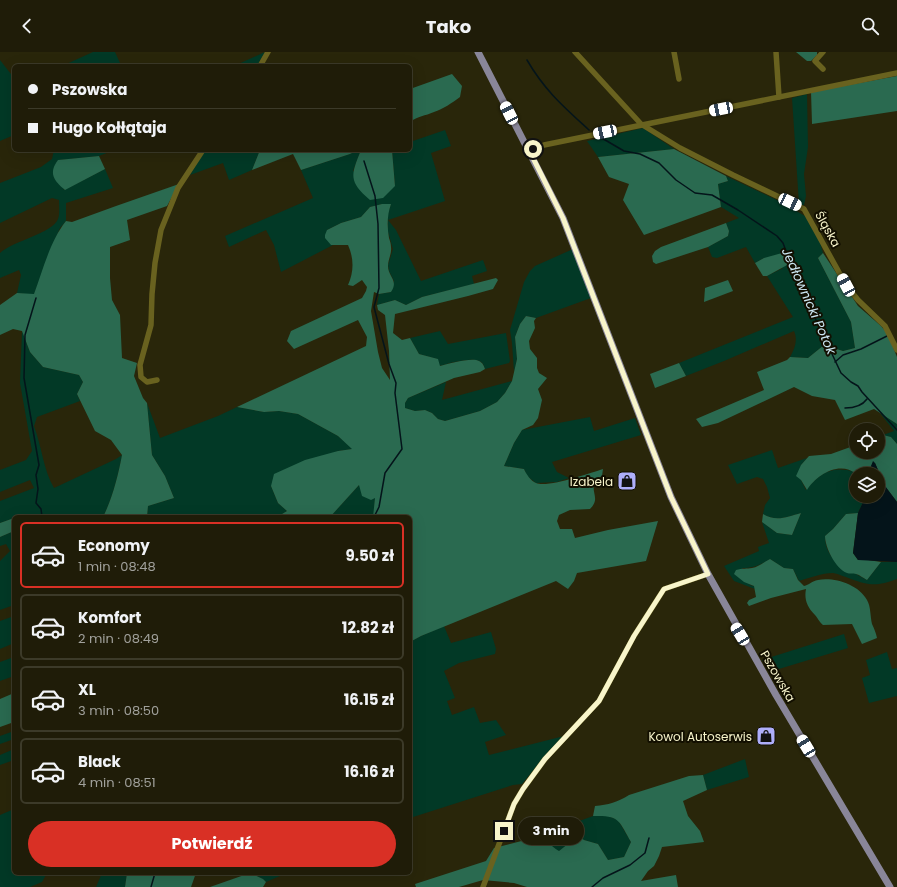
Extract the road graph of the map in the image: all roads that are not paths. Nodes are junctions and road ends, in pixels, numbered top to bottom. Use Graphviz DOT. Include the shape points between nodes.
graph roads {
  1 [pos="268,52"];
  2 [pos="478,52"];
  3 [pos="575,52"];
  4 [pos="674,52"];
  5 [pos="776,52"];
  6 [pos="823,52"];
  7 [pos="261,64"];
  8 [pos="823,69"];
  9 [pos="897,73"];
  10 [pos="679,79"];
  11 [pos="779,97"];
  12 [pos="641,124"];
  13 [pos="529,150"];
  14 [pos="202,152"];
  15 [pos="897,350"];
  16 [pos="156,380"];
  17 [pos="708,574"];
  18 [pos="483,887"];
  19 [pos="890,887"];
  1 -- 7 [label="street"];
  2 -- 13 [label="main road, Pszowska"];
  3 -- 12 [label="street, Śląska"];
  4 -- 10 [label="street"];
  5 -- 11 [label="street"];
  6 -- 8 [label="street" via="815,61"];
  9 -- 11 [label="street"];
  11 -- 12 [label="street"];
  12 -- 13 [label="street"];
  12 -- 15 [label="street, Śląska" via="686,152 804,209 846,285 885,326"];
  13 -- 17 [label="main road, Pszowska" via="563,218 671,497"];
  14 -- 16 [label="street" via="178,188 161,230 152,294 152,325 140,365 140,377 147,382"];
  17 -- 18 [label="street" via="664,589 634,636 599,701 545,759 523,789 514,804"];
  17 -- 19 [label="main road, Pszowska" via="776,696"];
}
